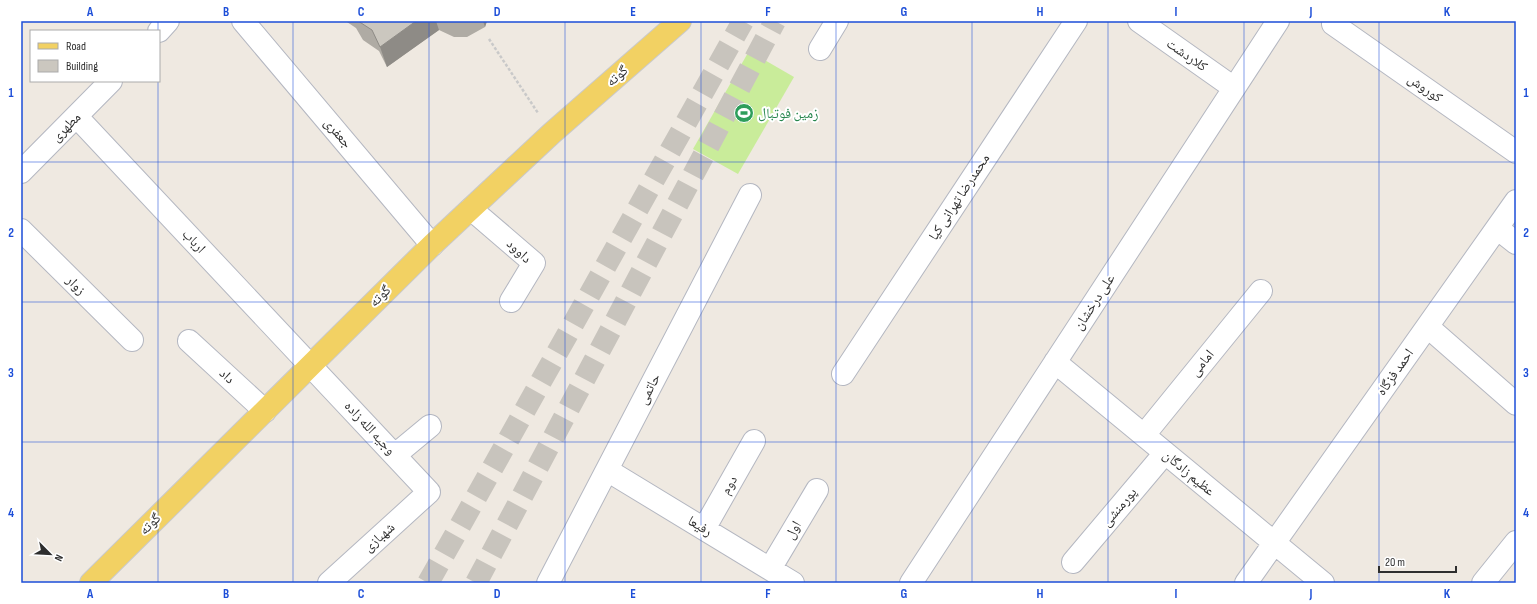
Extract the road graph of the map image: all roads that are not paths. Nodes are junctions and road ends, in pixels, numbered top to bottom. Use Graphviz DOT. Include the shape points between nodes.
graph roads {
  1 [pos="168,21"];
  2 [pos="243,21"];
  3 [pos="837,21"];
  4 [pos="1076,21"];
  5 [pos="1139,21"];
  6 [pos="1278,21"];
  7 [pos="676,22"];
  8 [pos="1333,24"];
  9 [pos="160,30"];
  10 [pos="820,49"];
  11 [pos="110,82"];
  12 [pos="1234,88"];
  13 [pos="77,117"];
  14 [pos="1516,152"];
  15 [pos="21,172"];
  16 [pos="750,195"];
  17 [pos="1516,202"];
  18 [pos="471,209"];
  19 [pos="1497,228"];
  20 [pos="21,230"];
  21 [pos="1516,243"];
  22 [pos="432,245"];
  23 [pos="1261,291"];
  24 [pos="511,302"];
  25 [pos="1428,327"];
  26 [pos="132,340"];
  27 [pos="189,341"];
  28 [pos="1055,362"];
  29 [pos="311,365"];
  30 [pos="843,374"];
  31 [pos="1516,404"];
  32 [pos="264,411"];
  33 [pos="430,426"];
  34 [pos="1144,435"];
  35 [pos="754,441"];
  36 [pos="1165,453"];
  37 [pos="395,455"];
  38 [pos="607,470"];
  39 [pos="816,490"];
  40 [pos="429,492"];
  41 [pos="704,529"];
  42 [pos="1516,542"];
  43 [pos="1274,543"];
  44 [pos="1073,562"];
  45 [pos="770,569"];
  46 [pos="91,583"];
  47 [pos="329,583"];
  48 [pos="548,583"];
  49 [pos="793,583"];
  50 [pos="911,583"];
  51 [pos="1246,583"];
  52 [pos="1323,583"];
  53 [pos="1483,583"];
  1 -- 9 [label="street"];
  2 -- 22 [label="street, جعفری"];
  3 -- 10 [label="street"];
  4 -- 30 [label="street, محمدرضا تهرانی کیا"];
  5 -- 12 [label="street, کلاردشت"];
  6 -- 12 [label="street, علی درخشان"];
  7 -- 18 [label="main road, گوته"];
  8 -- 14 [label="street, کوروش"];
  11 -- 13 [label="street, مطهری"];
  12 -- 28 [label="street, علی درخشان"];
  13 -- 15 [label="street, مطهری"];
  13 -- 29 [label="street, ارباب"];
  16 -- 38 [label="street, حاتمی"];
  17 -- 19 [label="street, احمد فزگاه"];
  18 -- 22 [label="main road, گوته"];
  18 -- 24 [label="street, داوود" via="534,263"];
  19 -- 21 [label="street"];
  19 -- 25 [label="street, احمد فزگاه"];
  20 -- 26 [label="street, زوار"];
  22 -- 29 [label="main road, گوته"];
  23 -- 34 [label="street, امامی"];
  25 -- 31 [label="street"];
  25 -- 43 [label="street, احمد فزگاه"];
  27 -- 32 [label="street, داد"];
  28 -- 34 [label="street, عظیم زادگان"];
  28 -- 50 [label="street, علی درخشان"];
  29 -- 32 [label="main road, گوته"];
  29 -- 37 [label="street, وجیه الله زاده"];
  32 -- 46 [label="main road, گوته"];
  33 -- 37 [label="street"];
  34 -- 36 [label="street, عظیم زادگان"];
  35 -- 41 [label="street, دوم"];
  36 -- 43 [label="street, عظیم زادگان"];
  36 -- 44 [label="street, پورمنشی"];
  37 -- 40 [label="street, وجیه الله زاده"];
  38 -- 41 [label="street, رفیعا"];
  38 -- 48 [label="street, حاتمی"];
  39 -- 45 [label="street, اول"];
  40 -- 47 [label="street, شهبازی"];
  41 -- 45 [label="street, رفیعا"];
  42 -- 53 [label="street"];
  43 -- 51 [label="street, احمد فزگاه"];
  43 -- 52 [label="street, عظیم زادگان"];
  45 -- 49 [label="street, رفیعا"];
}
